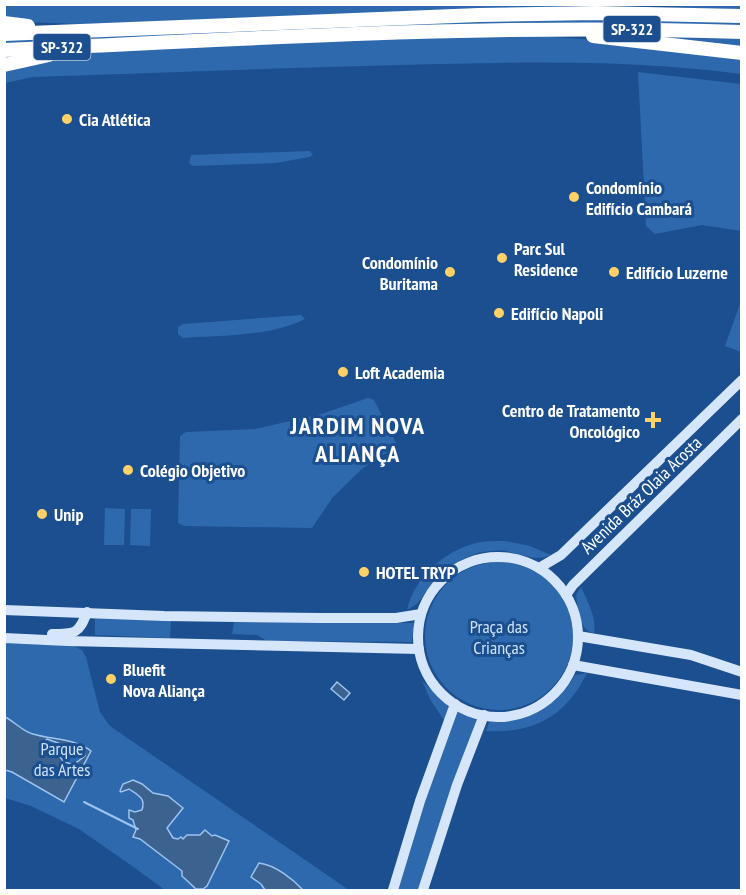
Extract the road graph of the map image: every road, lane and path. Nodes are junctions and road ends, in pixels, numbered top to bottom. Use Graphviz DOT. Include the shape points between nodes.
graph roads {
  1 [pos="665,4"];
  2 [pos="525,15"];
  3 [pos="741,16"];
  4 [pos="4,23"];
  5 [pos="114,29"];
  6 [pos="523,29"];
  7 [pos="741,32"];
  8 [pos="4,34"];
  9 [pos="120,45"];
  10 [pos="4,50"];
  11 [pos="741,53"];
  12 [pos="4,65"];
  13 [pos="741,380"];
  14 [pos="741,419"];
  15 [pos="539,568"];
  16 [pos="566,595"];
  17 [pos="4,610"];
  18 [pos="57,612"];
  19 [pos="87,612"];
  20 [pos="421,614"];
  21 [pos="50,634"];
  22 [pos="578,636"];
  23 [pos="4,638"];
  24 [pos="26,638"];
  25 [pos="419,650"];
  26 [pos="573,665"];
  27 [pos="741,672"];
  28 [pos="741,695"];
  29 [pos="455,705"];
  30 [pos="484,715"];
  31 [pos="393,891"];
  32 [pos="423,891"];
  1 -- 2 [label="highway"];
  2 -- 3 [label="highway, SP-322"];
  2 -- 5 [label="highway, SP-322"];
  4 -- 5 [label="highway"];
  5 -- 8 [label="highway, SP-322"];
  6 -- 7 [label="highway, SP-322"];
  6 -- 9 [label="highway, SP-322"];
  6 -- 11 [label="highway"];
  9 -- 10 [label="highway, SP-322"];
  9 -- 12 [label="highway"];
  13 -- 15 [label="main road, Avenida Bráz Olaia Acosta" via="561,555"];
  14 -- 16 [label="main road, Avenida Bráz Olaia Acosta"];
  15 -- 16 [label="main road"];
  15 -- 20 [label="main road" via="499,557 459,567 431,593"];
  16 -- 22 [label="main road" via="573,608"];
  17 -- 18 [label="main road"];
  18 -- 19 [label="main road"];
  18 -- 21 [label="main road" via="60,624"];
  19 -- 20 [label="main road" via="322,618"];
  19 -- 21 [label="main road" via="79,630"];
  20 -- 25 [label="main road"];
  21 -- 24 [label="main road"];
  22 -- 26 [label="main road"];
  22 -- 27 [label="main road" via="691,655"];
  23 -- 24 [label="main road"];
  24 -- 25 [label="main road"];
  25 -- 29 [label="main road" via="431,681"];
  26 -- 28 [label="main road"];
  26 -- 30 [label="main road" via="556,691 531,709 500,717"];
  29 -- 30 [label="main road"];
  29 -- 31 [label="main road"];
  30 -- 32 [label="main road"];
}
